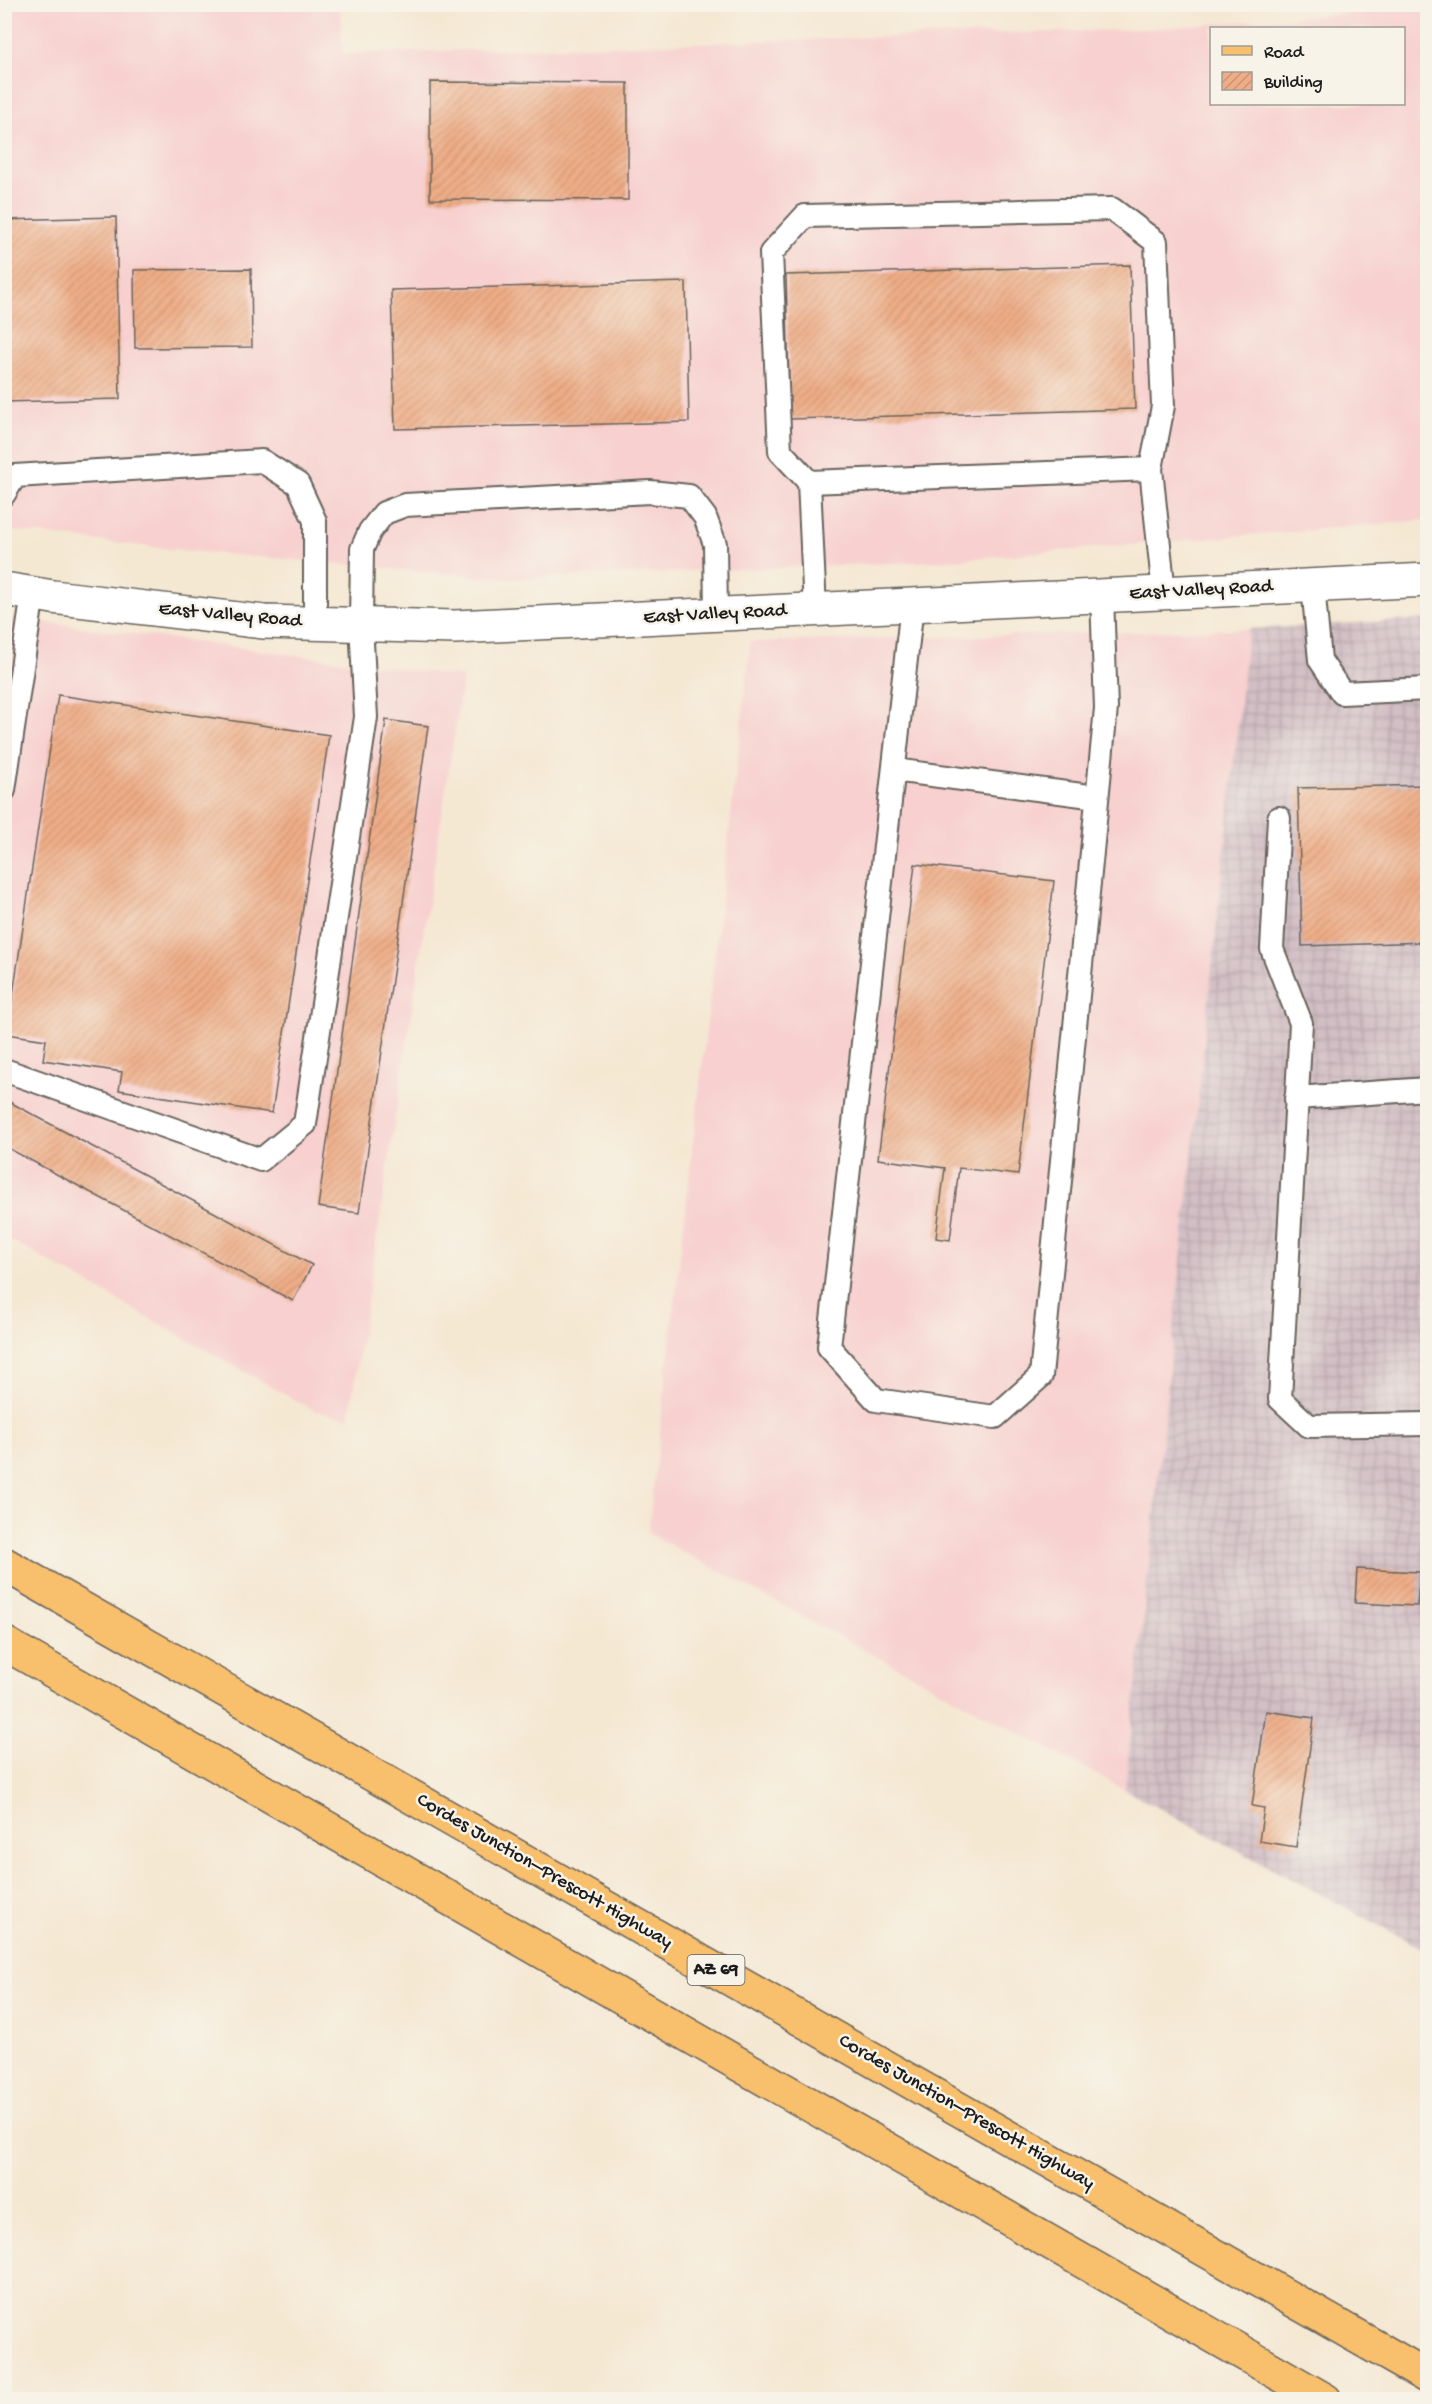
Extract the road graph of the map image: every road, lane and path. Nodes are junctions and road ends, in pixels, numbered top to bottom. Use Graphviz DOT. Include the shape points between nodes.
graph roads {
  1 [pos="1151,469"];
  2 [pos="809,483"];
  3 [pos="4,494"];
  4 [pos="1428,580"];
  5 [pos="1313,585"];
  6 [pos="19,591"];
  7 [pos="1164,593"];
  8 [pos="1102,596"];
  9 [pos="912,605"];
  10 [pos="815,610"];
  11 [pos="716,615"];
  12 [pos="315,623"];
  13 [pos="361,624"];
  14 [pos="1428,689"];
  15 [pos="894,770"];
  16 [pos="4,790"];
  17 [pos="1096,797"];
  18 [pos="1279,818"];
  19 [pos="4,1070"];
  20 [pos="1428,1089"];
  21 [pos="1296,1098"];
  22 [pos="1428,1424"];
  23 [pos="4,1564"];
  24 [pos="4,1643"];
  25 [pos="1428,2377"];
  26 [pos="1325,2400"];
  1 -- 2 [label="lane"];
  1 -- 2 [label="lane" via="1163,406 1156,242 1112,209 805,216 771,253 780,451"];
  1 -- 7 [label="lane"];
  2 -- 10 [label="lane"];
  3 -- 12 [label="lane" via="15,476 262,461 298,484 315,521"];
  4 -- 5 [label="street, East Valley Road"];
  5 -- 7 [label="street, East Valley Road"];
  5 -- 14 [label="lane" via="1320,660 1342,693"];
  6 -- 12 [label="street, East Valley Road" via="264,622"];
  6 -- 16 [label="lane"];
  7 -- 8 [label="street, East Valley Road"];
  8 -- 9 [label="street, East Valley Road"];
  8 -- 17 [label="lane" via="1106,708"];
  9 -- 10 [label="street, East Valley Road"];
  9 -- 15 [label="lane"];
  10 -- 11 [label="street, East Valley Road"];
  11 -- 13 [label="street, East Valley Road" via="455,627"];
  11 -- 13 [label="lane" via="715,544 705,517 689,496 650,492 405,505 384,513 362,549"];
  12 -- 13 [label="street, East Valley Road"];
  13 -- 19 [label="lane" via="366,717 305,1124 261,1160"];
  15 -- 17 [label="lane"];
  15 -- 17 [label="lane" via="829,1347 876,1400 994,1417 1041,1376"];
  18 -- 21 [label="lane" via="1272,949 1301,1023"];
  20 -- 21 [label="lane"];
  21 -- 22 [label="lane" via="1280,1399 1309,1426"];
  23 -- 25 [label="main road, Cordes Junction–Prescott Highway / AZ 69"];
  24 -- 26 [label="main road"];
}
